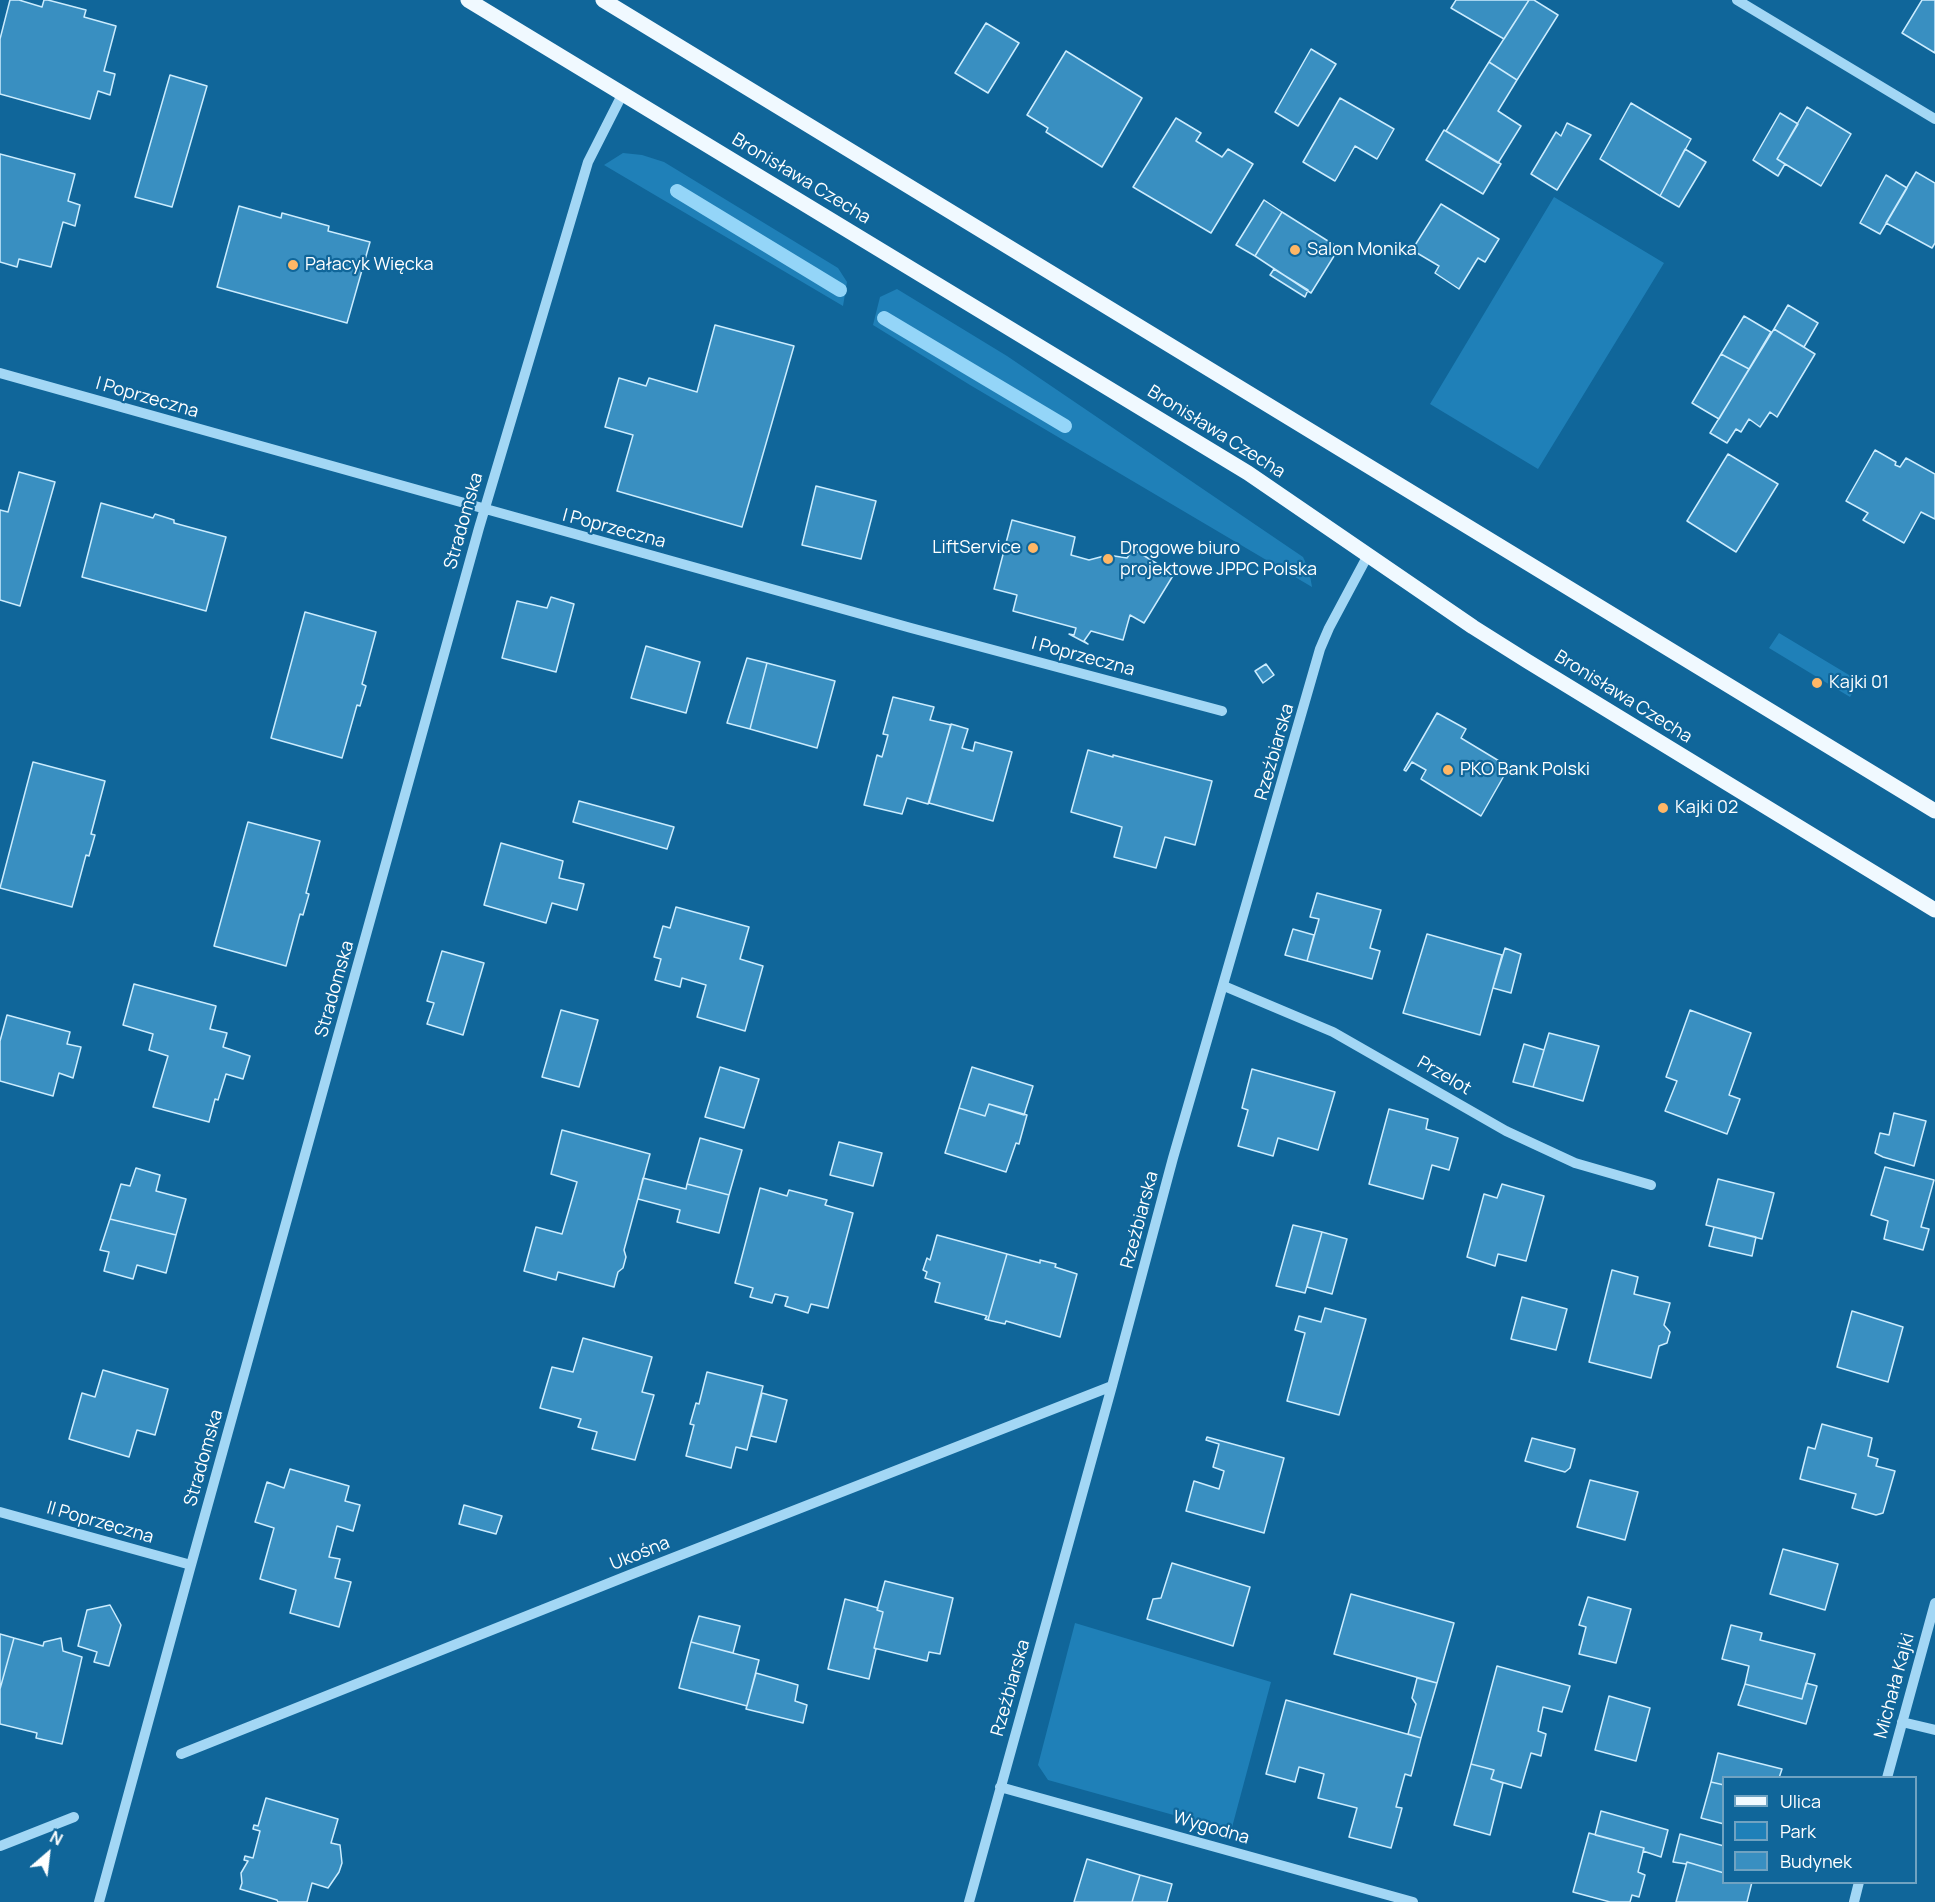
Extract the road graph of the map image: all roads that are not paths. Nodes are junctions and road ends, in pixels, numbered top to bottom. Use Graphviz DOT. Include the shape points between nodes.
graph roads {
  1 [pos="468,0"];
  2 [pos="603,0"];
  3 [pos="1737,0"];
  4 [pos="623,93"];
  5 [pos="1935,119"];
  6 [pos="0,373"];
  7 [pos="484,510"];
  8 [pos="1368,555"];
  9 [pos="1222,711"];
  10 [pos="1935,811"];
  11 [pos="1935,910"];
  12 [pos="1224,986"];
  13 [pos="1651,1185"];
  14 [pos="1112,1386"];
  15 [pos="0,1512"];
  16 [pos="191,1565"];
  17 [pos="1935,1603"];
  18 [pos="1902,1722"];
  19 [pos="1935,1730"];
  20 [pos="181,1754"];
  21 [pos="1888,1776"];
  22 [pos="1000,1787"];
  23 [pos="74,1817"];
  24 [pos="0,1846"];
  25 [pos="1858,1884"];
  26 [pos="99,1902"];
  27 [pos="969,1902"];
  28 [pos="1413,1902"];
  29 [pos="1854,1902"];
  1 -- 4 [label="main road, Bronisława Czecha"];
  2 -- 10 [label="main road"];
  3 -- 5 [label="street"];
  4 -- 7 [label="street, Stradomska" via="588,162"];
  4 -- 8 [label="main road, Bronisława Czecha" via="1238,467"];
  6 -- 7 [label="street, I Poprzeczna"];
  7 -- 9 [label="street, I Poprzeczna"];
  7 -- 16 [label="street, Stradomska"];
  8 -- 11 [label="main road, Bronisława Czecha" via="1527,661"];
  8 -- 12 [label="street, Rzeźbiarska" via="1320,649"];
  12 -- 13 [label="street, Przelot" via="1333,1032 1506,1131 1575,1163"];
  12 -- 14 [label="street, Rzeźbiarska"];
  14 -- 20 [label="street, Ukośna"];
  14 -- 22 [label="street, Rzeźbiarska"];
  15 -- 16 [label="street, II Poprzeczna"];
  16 -- 26 [label="street, Stradomska"];
  17 -- 18 [label="street, Michała Kajki"];
  18 -- 19 [label="street"];
  18 -- 21 [label="street, Michała Kajki"];
  22 -- 27 [label="street, Rzeźbiarska"];
  22 -- 28 [label="street, Wygodna"];
  23 -- 24 [label="street"];
  25 -- 29 [label="street"];
}
